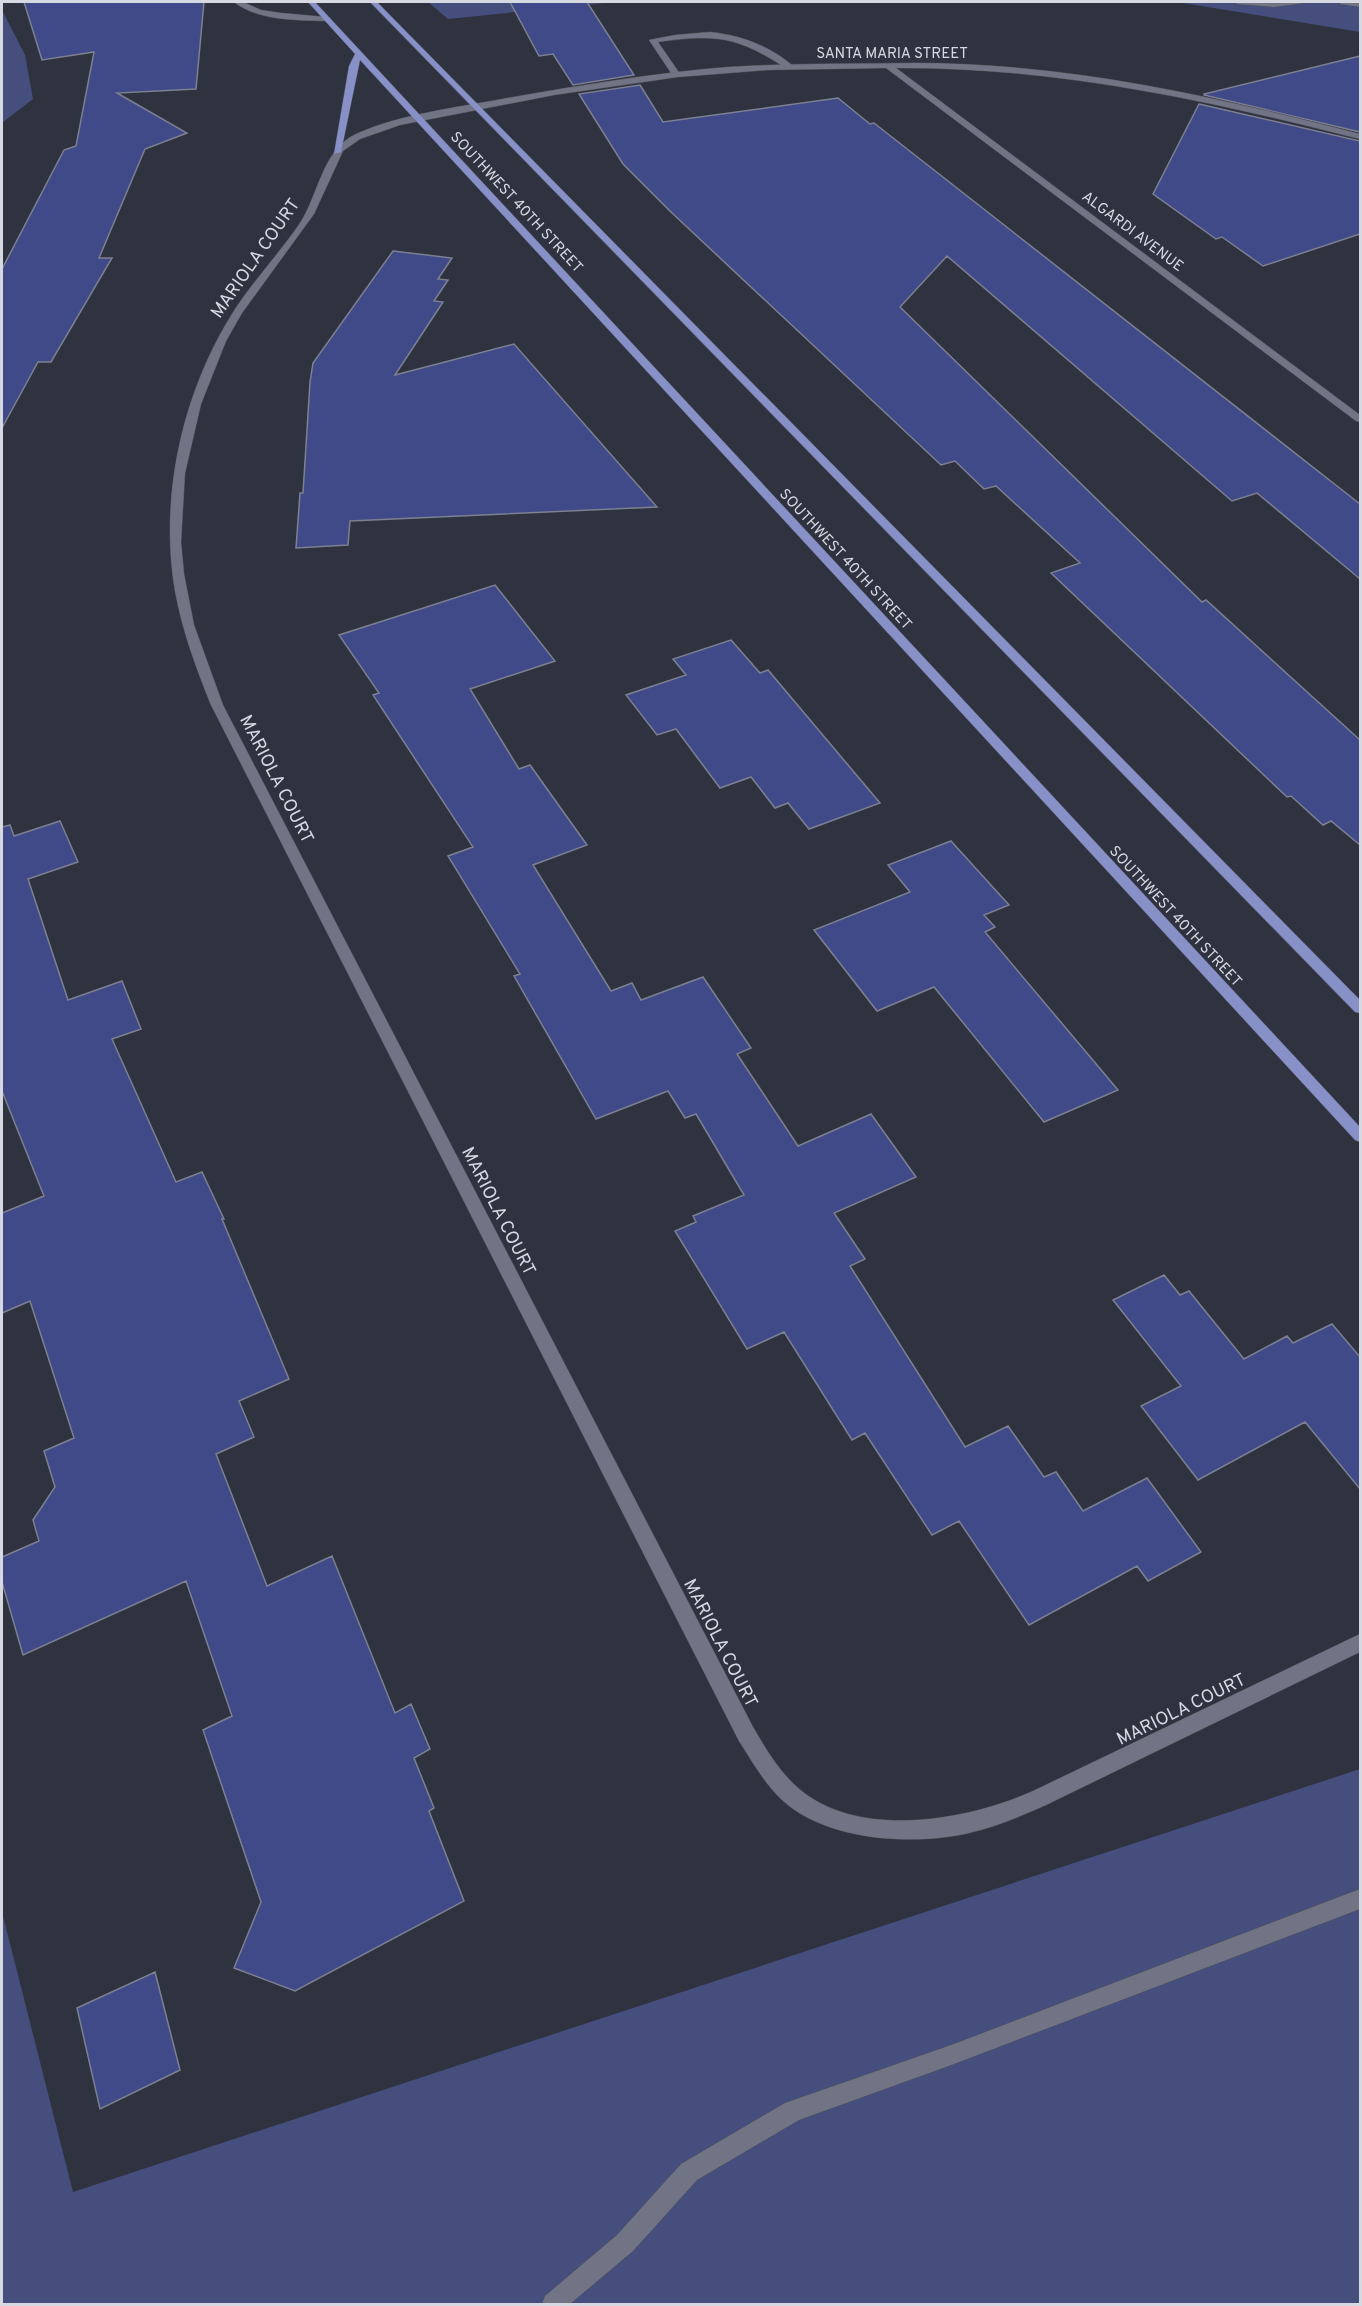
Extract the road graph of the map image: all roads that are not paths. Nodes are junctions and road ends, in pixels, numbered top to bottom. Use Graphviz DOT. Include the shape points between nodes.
graph roads {
  1 [pos="238,2"];
  2 [pos="310,2"];
  3 [pos="373,2"];
  4 [pos="1237,2"];
  5 [pos="1308,2"];
  6 [pos="1343,2"];
  7 [pos="1360,5"];
  8 [pos="326,19"];
  9 [pos="359,54"];
  10 [pos="888,66"];
  11 [pos="790,67"];
  12 [pos="676,74"];
  13 [pos="476,106"];
  14 [pos="420,119"];
  15 [pos="1360,136"];
  16 [pos="337,152"];
  17 [pos="1360,419"];
  18 [pos="1360,1008"];
  19 [pos="1360,1136"];
  20 [pos="1360,1643"];
  21 [pos="1360,1899"];
  22 [pos="553,2304"];
  1 -- 8 [label="street" via="286,17"];
  2 -- 8 [label="main road, SOUTHWEST 40TH STREET"];
  3 -- 13 [label="main road, SOUTHWEST 40TH STREET"];
  4 -- 5 [label="street"];
  6 -- 7 [label="street"];
  8 -- 9 [label="main road, SOUTHWEST 40TH STREET"];
  9 -- 14 [label="main road, SOUTHWEST 40TH STREET"];
  9 -- 16 [label="main road" via="353,66"];
  10 -- 11 [label="street, SANTA MARIA STREET"];
  10 -- 15 [label="street, SANTA MARIA STREET" via="1001,68 1073,76 1211,101"];
  10 -- 17 [label="street, ALGARDI AVENUE"];
  11 -- 12 [label="street, SANTA MARIA STREET"];
  11 -- 12 [label="street" via="760,47 729,36 653,40"];
  12 -- 13 [label="street, SANTA MARIA STREET"];
  13 -- 14 [label="street, SANTA MARIA STREET"];
  13 -- 18 [label="main road, SOUTHWEST 40TH STREET"];
  14 -- 16 [label="street" via="366,133"];
  14 -- 19 [label="main road, SOUTHWEST 40TH STREET"];
  16 -- 20 [label="street, MARIOLA COURT" via="310,214 222,339 194,412 181,467 176,545 189,627 217,705 764,1763 806,1806 835,1818 867,1827 951,1827 996,1815 1047,1793"];
  21 -- 22 [label="street" via="793,2111 689,2172 625,2243"];
}
